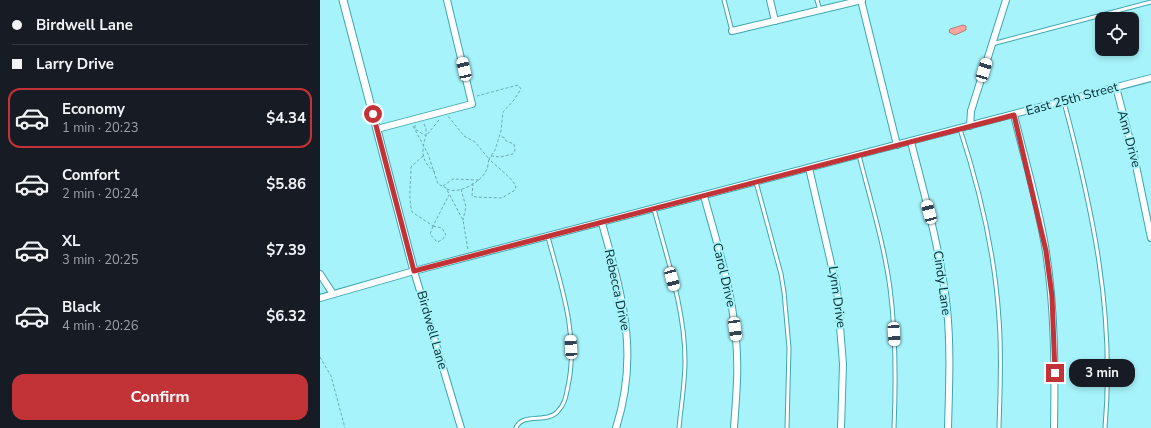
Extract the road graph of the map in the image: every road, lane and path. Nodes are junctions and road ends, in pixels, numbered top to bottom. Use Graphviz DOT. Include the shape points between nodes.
graph roads {
  1 [pos="343,0"];
  2 [pos="447,0"];
  3 [pos="724,0"];
  4 [pos="770,0"];
  5 [pos="817,0"];
  6 [pos="861,0"];
  7 [pos="1006,0"];
  8 [pos="1151,2"];
  9 [pos="820,10"];
  10 [pos="775,20"];
  11 [pos="732,31"];
  12 [pos="992,44"];
  13 [pos="1151,78"];
  14 [pos="1116,87"];
  15 [pos="470,97"];
  16 [pos="1064,102"];
  17 [pos="443,111"];
  18 [pos="1014,115"];
  19 [pos="418,121"];
  20 [pos="401,122"];
  21 [pos="414,126"];
  22 [pos="970,126"];
  23 [pos="377,129"];
  24 [pos="415,129"];
  25 [pos="960,129"];
  26 [pos="426,136"];
  27 [pos="499,136"];
  28 [pos="911,142"];
  29 [pos="423,144"];
  30 [pos="897,145"];
  31 [pos="859,155"];
  32 [pos="423,156"];
  33 [pos="491,156"];
  34 [pos="489,159"];
  35 [pos="809,168"];
  36 [pos="435,172"];
  37 [pos="479,180"];
  38 [pos="756,182"];
  39 [pos="473,183"];
  40 [pos="442,186"];
  41 [pos="446,188"];
  42 [pos="461,188"];
  43 [pos="449,195"];
  44 [pos="704,196"];
  45 [pos="654,209"];
  46 [pos="462,220"];
  47 [pos="602,223"];
  48 [pos="433,226"];
  49 [pos="548,237"];
  50 [pos="1151,238"];
  51 [pos="470,257"];
  52 [pos="414,271"];
  53 [pos="320,274"];
  54 [pos="333,294"];
  55 [pos="320,298"];
  56 [pos="320,357"];
  57 [pos="345,428"];
  58 [pos="460,428"];
  59 [pos="516,428"];
  60 [pos="616,428"];
  61 [pos="679,428"];
  62 [pos="734,428"];
  63 [pos="787,428"];
  64 [pos="841,428"];
  65 [pos="894,428"];
  66 [pos="948,428"];
  67 [pos="999,428"];
  68 [pos="1054,428"];
  69 [pos="1105,428"];
  1 -- 23 [label="street, Birdwell Lane"];
  2 -- 15 [label="street"];
  3 -- 11 [label="lane"];
  4 -- 10 [label="street"];
  5 -- 9 [label="lane"];
  6 -- 9 [label="street"];
  6 -- 30 [label="street"];
  7 -- 12 [label="street"];
  8 -- 12 [label="lane"];
  9 -- 10 [label="street"];
  10 -- 11 [label="street"];
  12 -- 22 [label="street" via="971,111"];
  13 -- 14 [label="street, East 25th Street"];
  14 -- 16 [label="street, East 25th Street"];
  14 -- 50 [label="street, Ann Drive"];
  15 -- 17 [label="street" via="472,104"];
  15 -- 27 [label="path" via="518,85 521,89 503,112"];
  16 -- 18 [label="street, East 25th Street"];
  16 -- 69 [label="lane" via="1087,192 1102,275 1107,381"];
  17 -- 19 [label="street"];
  17 -- 26 [label="path"];
  17 -- 34 [label="path" via="464,136 475,142"];
  18 -- 22 [label="street, East 25th Street"];
  18 -- 68 [label="street" via="1037,208 1052,296"];
  19 -- 20 [label="street"];
  19 -- 21 [label="path"];
  19 -- 21 [label="path"];
  19 -- 26 [label="path" via="425,125"];
  20 -- 21 [label="path" via="408,128"];
  20 -- 23 [label="street"];
  21 -- 24 [label="path"];
  22 -- 25 [label="street, East 25th Street"];
  23 -- 52 [label="street, Birdwell Lane"];
  24 -- 26 [label="path"];
  24 -- 29 [label="path"];
  25 -- 28 [label="street, East 25th Street"];
  25 -- 67 [label="lane" via="972,165 995,284 1000,343"];
  26 -- 29 [label="path"];
  27 -- 33 [label="path"];
  27 -- 33 [label="path" via="514,144 516,150 514,154"];
  28 -- 30 [label="street, East 25th Street"];
  28 -- 66 [label="street, Cindy Lane" via="936,240 947,309"];
  29 -- 32 [label="path"];
  29 -- 36 [label="path"];
  30 -- 31 [label="street, East 25th Street"];
  31 -- 35 [label="street, East 25th Street"];
  31 -- 65 [label="lane" via="890,286 896,378"];
  32 -- 36 [label="path"];
  32 -- 48 [label="path" via="411,167 409,200 412,212"];
  33 -- 34 [label="path"];
  34 -- 37 [label="path" via="486,172"];
  34 -- 39 [label="path" via="513,181 515,190 502,198 476,197 472,196"];
  35 -- 38 [label="street, East 25th Street"];
  35 -- 64 [label="street, Lynn Drive" via="831,256 838,296 843,364"];
  36 -- 40 [label="path" via="438,184"];
  37 -- 39 [label="path"];
  37 -- 40 [label="path" via="453,179"];
  38 -- 44 [label="street, East 25th Street"];
  38 -- 63 [label="lane" via="784,292 789,348"];
  39 -- 42 [label="path"];
  40 -- 41 [label="path"];
  41 -- 42 [label="path" via="451,191"];
  41 -- 43 [label="path"];
  42 -- 46 [label="path" via="466,207"];
  43 -- 46 [label="path"];
  43 -- 48 [label="path"];
  44 -- 45 [label="street, East 25th Street"];
  44 -- 62 [label="street, Carol Drive" via="732,308 737,373"];
  45 -- 47 [label="street, East 25th Street"];
  45 -- 61 [label="lane" via="676,293 683,333 685,361"];
  46 -- 51 [label="path"];
  47 -- 49 [label="street, East 25th Street"];
  47 -- 60 [label="street, Rebecca Drive" via="620,291 627,333 628,371 624,403"];
  48 -- 48 [label="path" via="442,228 446,235 442,240 437,242 432,239 430,234"];
  49 -- 51 [label="street, East 25th Street"];
  49 -- 59 [label="lane" via="568,316 570,377 564,403 558,412 547,418 522,421"];
  51 -- 52 [label="street, East 25th Street"];
  52 -- 54 [label="street, East 25th Street"];
  52 -- 58 [label="street, Birdwell Lane"];
  53 -- 54 [label="street"];
  54 -- 55 [label="street, East 25th Street"];
  56 -- 57 [label="path" via="331,376"];
}
